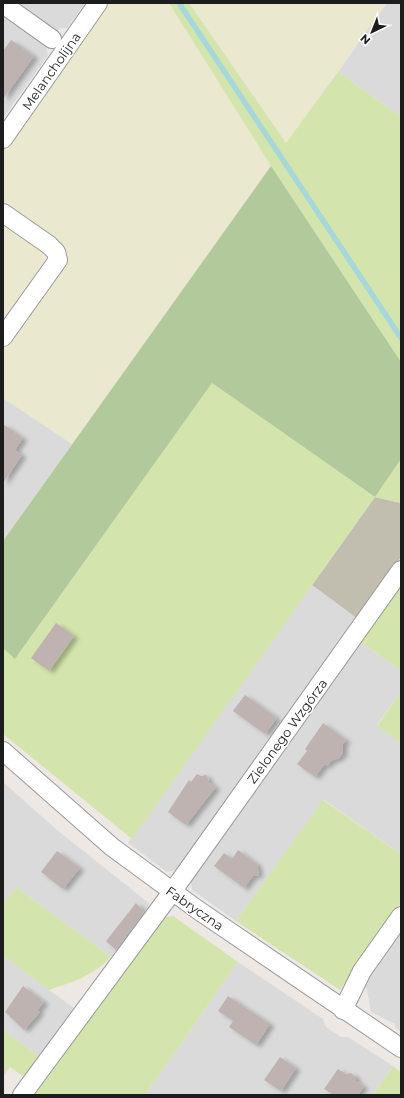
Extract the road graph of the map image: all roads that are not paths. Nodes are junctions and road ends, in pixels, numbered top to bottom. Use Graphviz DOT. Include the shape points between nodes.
graph roads {
  1 [pos="98,3"];
  2 [pos="3,4"];
  3 [pos="52,39"];
  4 [pos="3,139"];
  5 [pos="3,213"];
  6 [pos="3,337"];
  7 [pos="401,570"];
  8 [pos="3,751"];
  9 [pos="172,892"];
  10 [pos="401,916"];
  11 [pos="344,1010"];
  12 [pos="401,1048"];
  13 [pos="22,1095"];
  1 -- 4 [label="street, Melancholijna"];
  2 -- 3 [label="street"];
  5 -- 6 [label="street" via="50,245 58,260"];
  7 -- 9 [label="street, Zielonego Wzgórza"];
  8 -- 9 [label="street, Fabryczna" via="112,847"];
  9 -- 11 [label="street, Fabryczna"];
  9 -- 13 [label="street, Zielonego Wzgórza"];
  10 -- 11 [label="street" via="362,971"];
  11 -- 12 [label="street, Fabryczna"];
}
